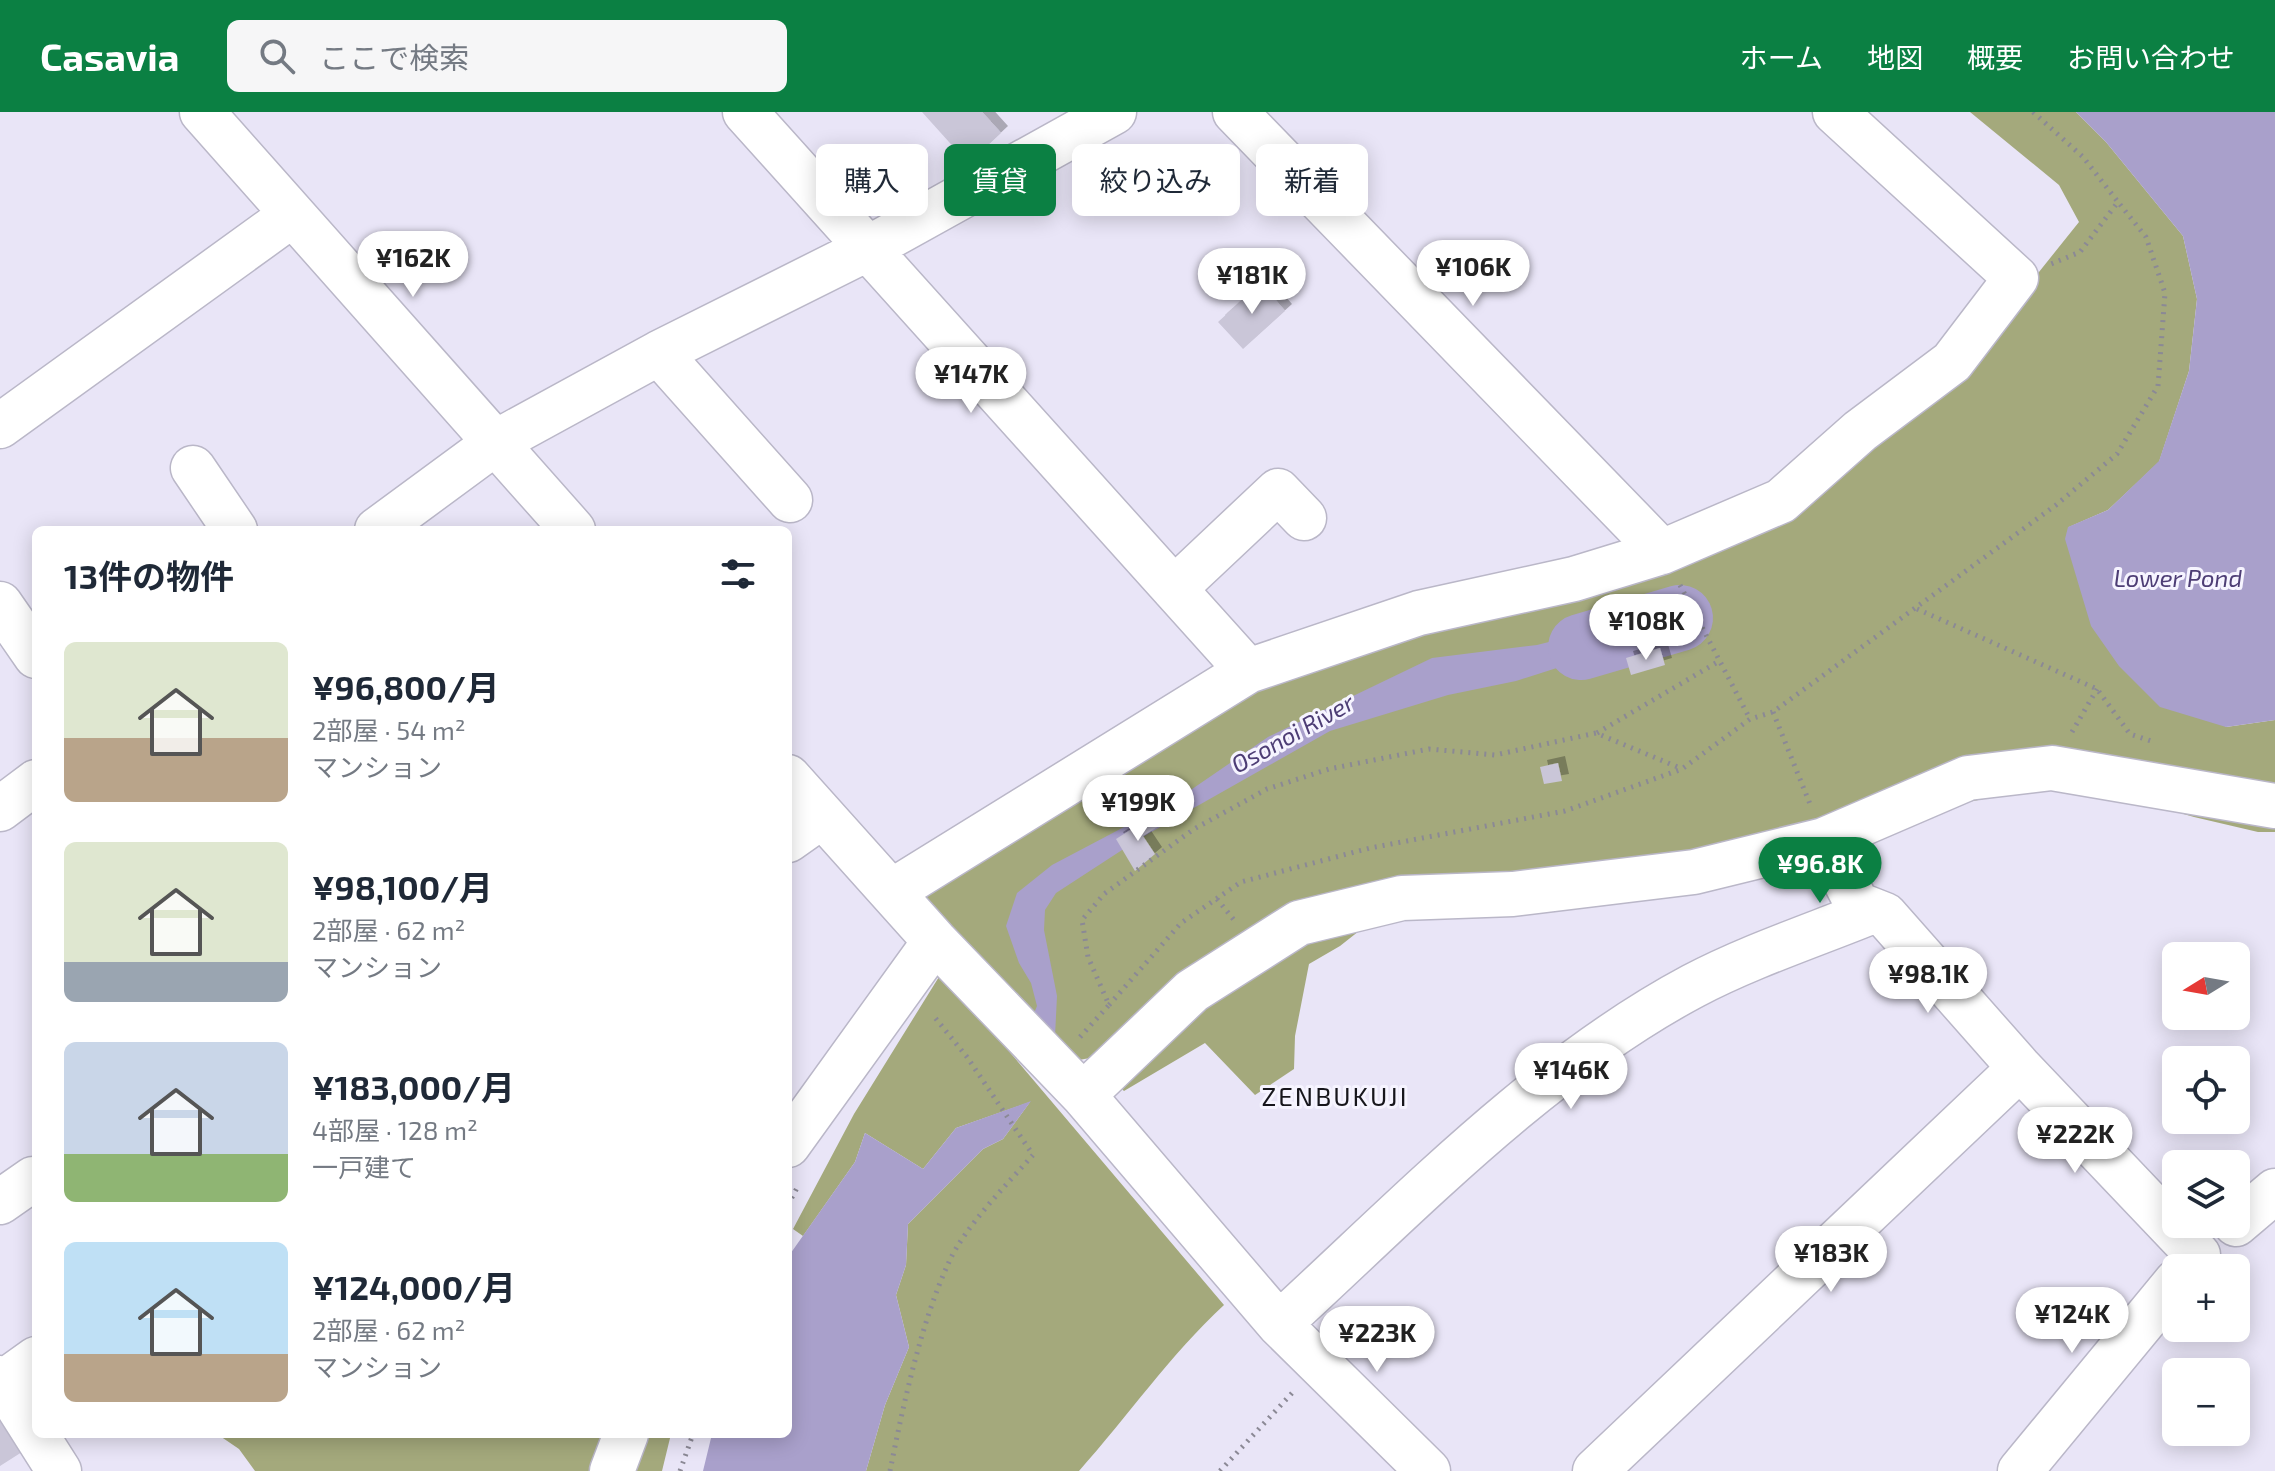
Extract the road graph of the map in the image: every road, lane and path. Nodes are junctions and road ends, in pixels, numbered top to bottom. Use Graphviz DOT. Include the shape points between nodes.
graph roads {
  1 [pos="202,112"];
  2 [pos="745,112"];
  3 [pos="1114,112"];
  4 [pos="1235,112"];
  5 [pos="1835,112"];
  6 [pos="2033,112"];
  7 [pos="2118,202"];
  8 [pos="292,215"];
  9 [pos="867,249"];
  10 [pos="2016,278"];
  11 [pos="659,353"];
  12 [pos="0,426"];
  13 [pos="498,441"];
  14 [pos="193,468"];
  15 [pos="790,500"];
  16 [pos="1304,518"];
  17 [pos="232,526"];
  18 [pos="382,526"];
  19 [pos="570,526"];
  20 [pos="1662,552"];
  21 [pos="1174,589"];
  22 [pos="0,604"];
  23 [pos="1916,608"];
  24 [pos="32,650"];
  25 [pos="1721,660"];
  26 [pos="1248,671"];
  27 [pos="1773,712"];
  28 [pos="1750,719"];
  29 [pos="1596,733"];
  30 [pos="2169,746"];
  31 [pos="1682,769"];
  32 [pos="32,785"];
  33 [pos="792,789"];
  34 [pos="2275,806"];
  35 [pos="0,809"];
  36 [pos="805,828"];
  37 [pos="1824,840"];
  38 [pos="891,892"];
  39 [pos="1873,911"];
  40 [pos="935,941"];
  41 [pos="924,1004"];
  42 [pos="1109,1005"];
  43 [pos="2020,1068"];
  44 [pos="1069,1080"];
  45 [pos="794,1163"];
  46 [pos="2275,1191"];
  47 [pos="2250,1212"];
  48 [pos="2221,1238"];
  49 [pos="2175,1254"];
  50 [pos="2203,1254"];
  51 [pos="2162,1299"];
  52 [pos="1279,1324"];
  53 [pos="1317,1364"];
  54 [pos="10,1376"];
  55 [pos="32,1419"];
  56 [pos="42,1438"];
  57 [pos="692,1438"];
  58 [pos="59,1471"];
  59 [pos="680,1471"];
  60 [pos="890,1471"];
  61 [pos="1220,1471"];
  62 [pos="1428,1471"];
  63 [pos="1595,1471"];
  64 [pos="2020,1471"];
  1 -- 8 [label="street"];
  2 -- 9 [label="street"];
  3 -- 9 [label="street"];
  4 -- 20 [label="street"];
  5 -- 10 [label="street"];
  6 -- 7 [label="path" via="2083,157"];
  7 -- 10 [label="path" via="2080,252"];
  7 -- 23 [label="path" via="2146,237 2165,293 2158,386 2117,454"];
  8 -- 12 [label="street"];
  8 -- 13 [label="street"];
  9 -- 11 [label="street"];
  9 -- 21 [label="street"];
  10 -- 20 [label="street" via="1952,362 1860,431 1781,501"];
  11 -- 13 [label="street"];
  11 -- 15 [label="street"];
  13 -- 18 [label="street"];
  13 -- 19 [label="street"];
  14 -- 17 [label="street"];
  16 -- 21 [label="street" via="1278,491"];
  20 -- 25 [label="path"];
  20 -- 26 [label="street" via="1574,579 1419,613"];
  21 -- 26 [label="street"];
  22 -- 24 [label="street"];
  23 -- 27 [label="path"];
  23 -- 30 [label="path" via="2097,689 2130,734"];
  25 -- 28 [label="path"];
  25 -- 29 [label="path"];
  26 -- 38 [label="street"];
  27 -- 28 [label="path"];
  27 -- 37 [label="path"];
  28 -- 31 [label="path"];
  29 -- 31 [label="path"];
  29 -- 42 [label="path" via="1495,755 1429,749 1329,769 1267,789 1199,826 1104,894 1082,920 1088,957"];
  31 -- 42 [label="path" via="1565,811 1370,848 1241,882 1181,923"];
  32 -- 35 [label="street"];
  33 -- 36 [label="street"];
  34 -- 37 [label="street" via="2052,768 1968,778"];
  36 -- 38 [label="street"];
  37 -- 39 [label="street" via="1857,904"];
  37 -- 44 [label="street" via="1694,872 1513,894 1402,898 1299,923 1192,991"];
  38 -- 40 [label="street"];
  39 -- 43 [label="street" via="1885,915"];
  39 -- 52 [label="street" via="1694,986 1594,1049 1503,1121"];
  40 -- 44 [label="street"];
  40 -- 45 [label="street"];
  41 -- 60 [label="path" via="1033,1155 949,1260 904,1400"];
  42 -- 44 [label="path"];
  43 -- 49 [label="street"];
  43 -- 63 [label="street"];
  44 -- 52 [label="street"];
  46 -- 47 [label="street"];
  48 -- 50 [label="street"];
  51 -- 64 [label="street"];
  52 -- 53 [label="street"];
  53 -- 61 [label="path"];
  53 -- 62 [label="street"];
  54 -- 55 [label="street"];
  56 -- 58 [label="street"];
  57 -- 59 [label="path"];
}
